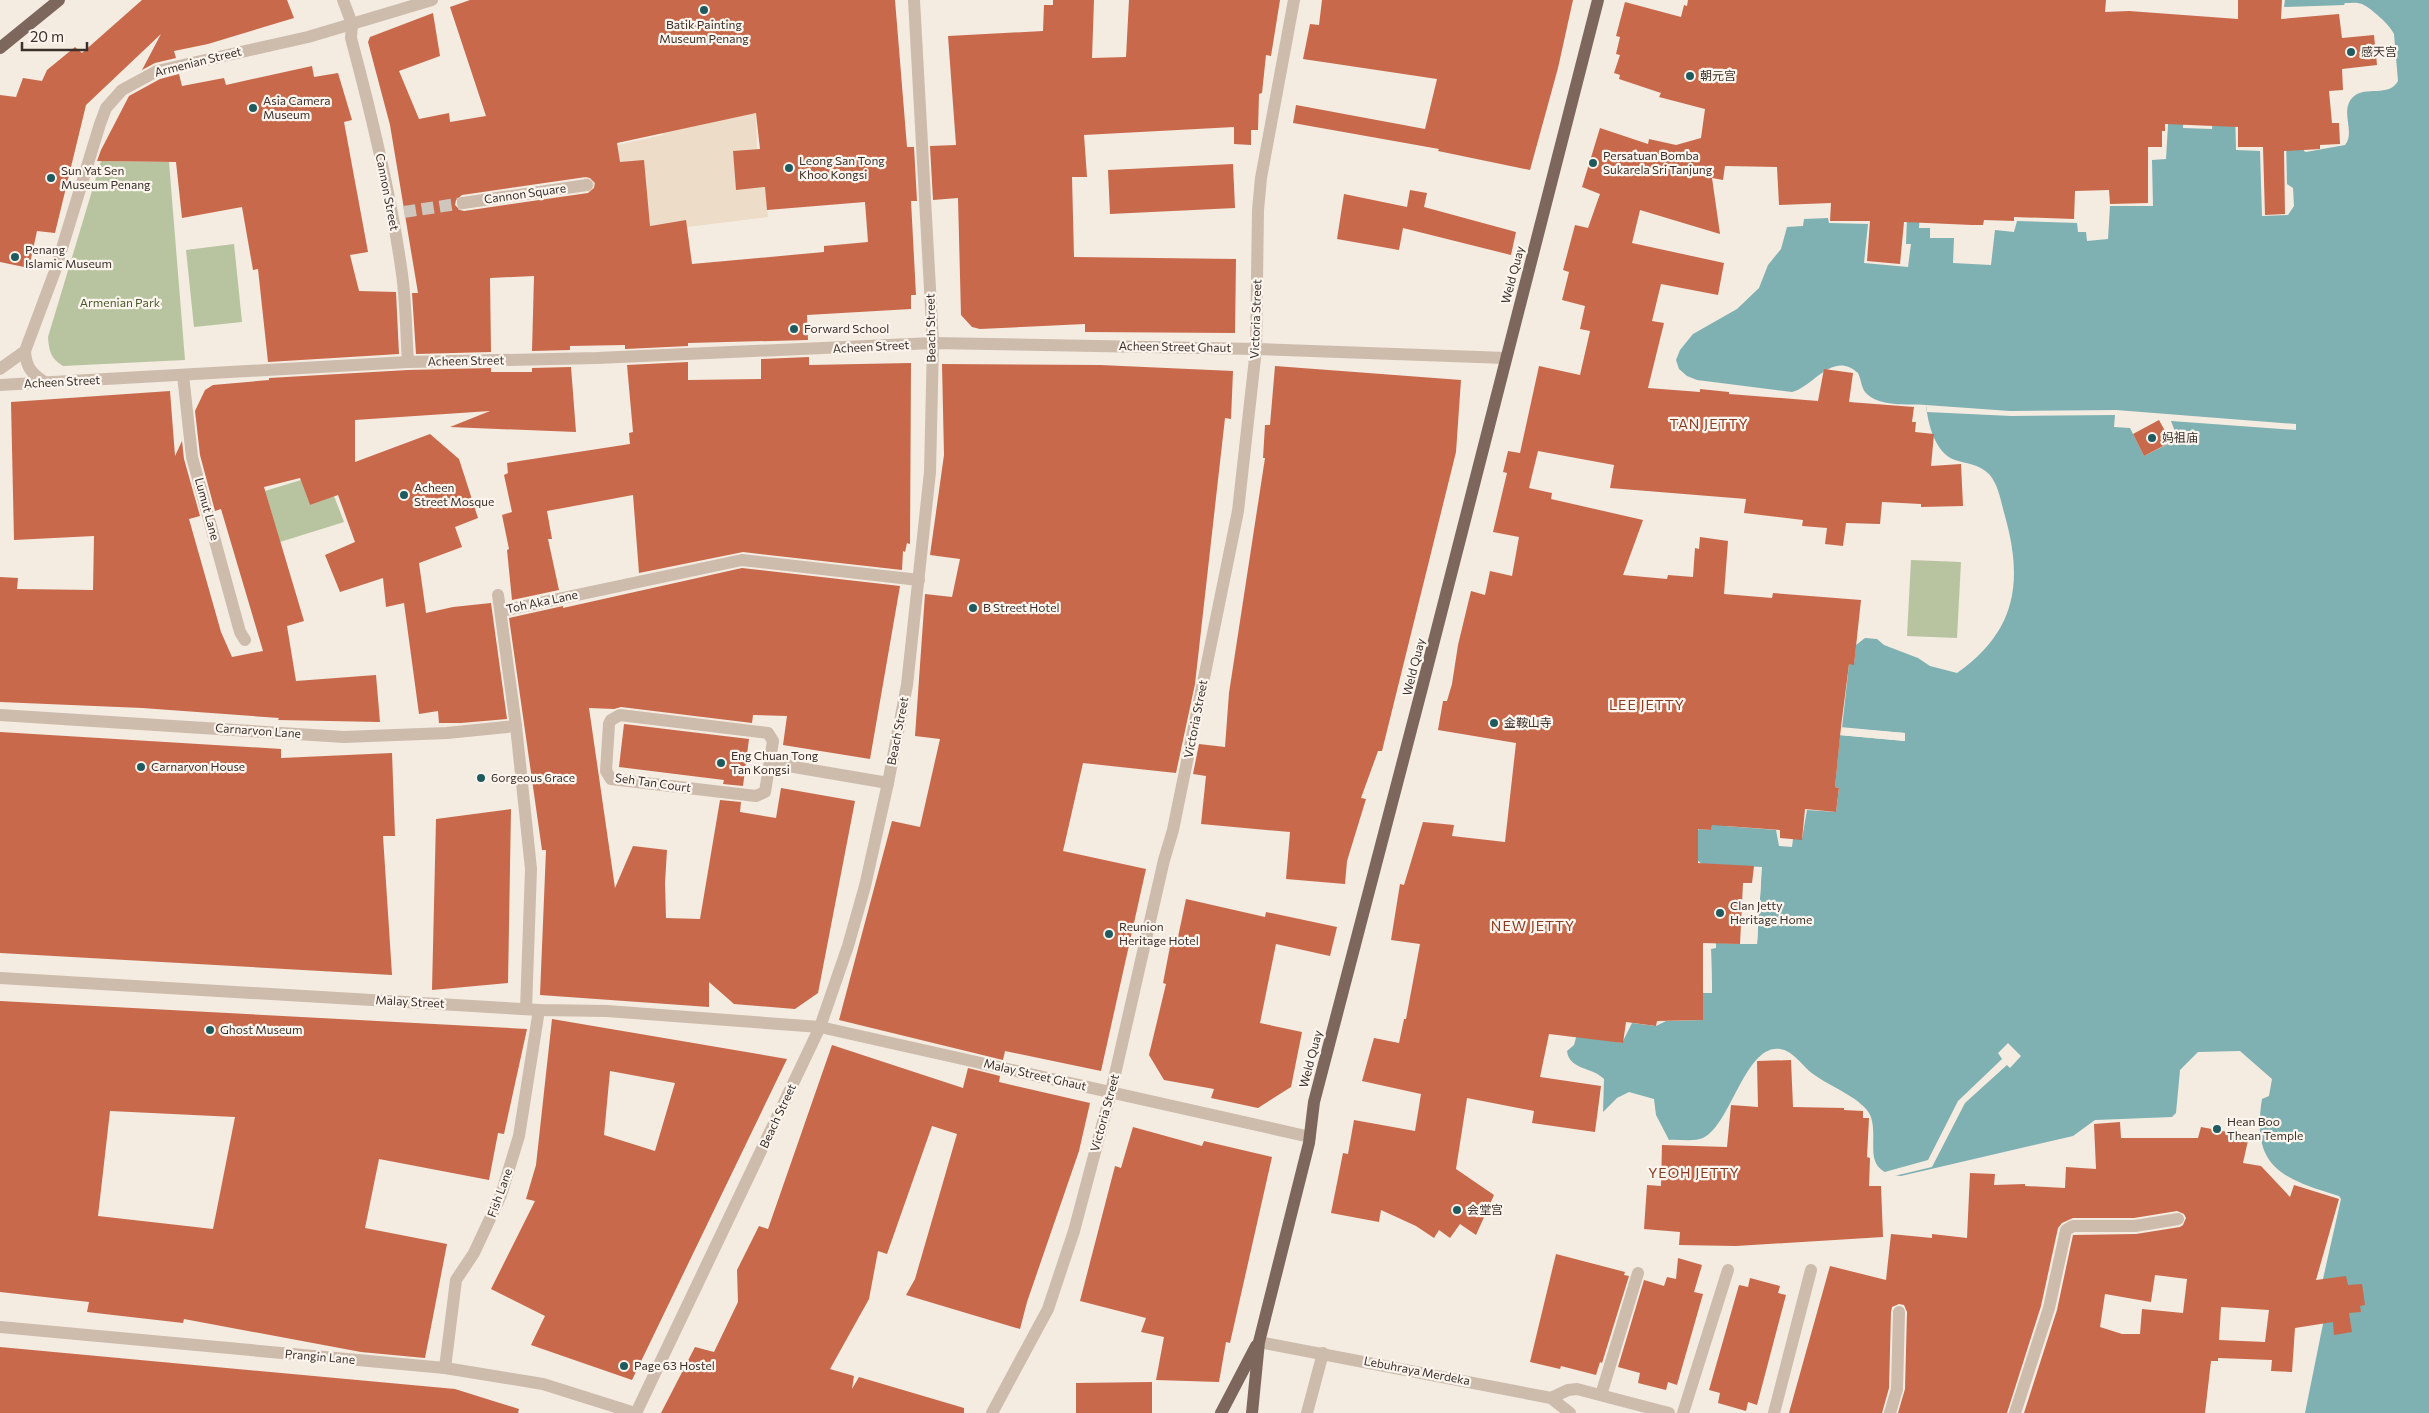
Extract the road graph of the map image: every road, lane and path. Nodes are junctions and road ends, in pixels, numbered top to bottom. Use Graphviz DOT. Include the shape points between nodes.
graph roads {
  1 [pos="59,0"];
  2 [pos="343,0"];
  3 [pos="432,0"];
  4 [pos="914,0"];
  5 [pos="1294,0"];
  6 [pos="1598,0"];
  7 [pos="352,24"];
  8 [pos="0,48"];
  9 [pos="587,185"];
  10 [pos="462,203"];
  11 [pos="933,343"];
  12 [pos="1256,349"];
  13 [pos="25,351"];
  14 [pos="1506,358"];
  15 [pos="408,362"];
  16 [pos="0,369"];
  17 [pos="183,375"];
  18 [pos="46,383"];
  19 [pos="0,385"];
  20 [pos="919,580"];
  21 [pos="498,595"];
  22 [pos="501,611"];
  23 [pos="245,640"];
  24 [pos="0,715"];
  25 [pos="516,726"];
  26 [pos="771,762"];
  27 [pos="888,784"];
  28 [pos="0,978"];
  29 [pos="532,1009"];
  30 [pos="820,1027"];
  31 [pos="1112,1092"];
  32 [pos="1310,1136"];
  33 [pos="2178,1219"];
  34 [pos="1728,1270"];
  35 [pos="1811,1270"];
  36 [pos="1638,1272"];
  37 [pos="1899,1312"];
  38 [pos="0,1327"];
  39 [pos="1259,1342"];
  40 [pos="1323,1354"];
  41 [pos="445,1368"];
  42 [pos="1602,1396"];
  43 [pos="1551,1398"];
  44 [pos="635,1413"];
  45 [pos="992,1413"];
  46 [pos="1221,1413"];
  47 [pos="1252,1413"];
  48 [pos="1307,1413"];
  49 [pos="1570,1413"];
  50 [pos="1669,1413"];
  51 [pos="1683,1413"];
  52 [pos="1774,1413"];
  53 [pos="1890,1413"];
  54 [pos="2015,1413"];
  1 -- 8 [label="main road"];
  2 -- 7 [label="street, Cannon Street"];
  3 -- 7 [label="street, Armenian Street"];
  4 -- 11 [label="street, Beach Street"];
  5 -- 12 [label="street, Victoria Street" via="1261,178"];
  6 -- 14 [label="main road, Weld Quay"];
  7 -- 13 [label="street, Armenian Street" via="157,71 129,84 113,98 100,124 55,270"];
  7 -- 15 [label="street, Cannon Street" via="351,38 398,214"];
  9 -- 10 [label="street, Cannon Square"];
  11 -- 12 [label="street, Acheen Street Ghaut"];
  11 -- 15 [label="street, Acheen Street" via="597,358"];
  11 -- 20 [label="street, Beach Street" via="930,472"];
  12 -- 14 [label="street, Acheen Street Ghaut"];
  12 -- 31 [label="street, Victoria Street" via="1238,511 1173,830"];
  13 -- 16 [label="street"];
  13 -- 18 [label="street" via="26,364"];
  14 -- 32 [label="main road, Weld Quay" via="1314,1102"];
  15 -- 17 [label="street, Acheen Street"];
  17 -- 18 [label="street, Acheen Street"];
  17 -- 23 [label="street, Lumut Lane" via="192,457 240,632"];
  18 -- 19 [label="street, Acheen Street"];
  20 -- 22 [label="street, Toh Aka Lane" via="742,560"];
  20 -- 27 [label="street, Beach Street" via="907,685"];
  21 -- 22 [label="street"];
  22 -- 25 [label="street, Toh Aka Lane"];
  24 -- 25 [label="street, Carnarvon Lane" via="344,737 447,733"];
  25 -- 29 [label="street, Toh Aka Lane" via="531,869"];
  26 -- 26 [label="street, Seh Tan Court" via="768,787 761,795 615,781 607,776 606,771 609,724 620,715 764,731 772,736"];
  26 -- 27 [label="street"];
  27 -- 30 [label="street, Beach Street" via="853,929"];
  28 -- 29 [label="street, Malay Street"];
  29 -- 30 [label="street, Malay Street" via="607,1011"];
  29 -- 41 [label="street, Fish Lane" via="519,1136 501,1195 474,1253 456,1280"];
  30 -- 31 [label="street, Malay Street Ghaut"];
  30 -- 44 [label="street, Beach Street"];
  31 -- 32 [label="street, Malay Street Ghaut"];
  31 -- 45 [label="street, Victoria Street" via="1074,1231 1048,1309"];
  32 -- 39 [label="main road, Weld Quay"];
  33 -- 54 [label="street" via="2135,1226 2073,1226 2066,1230 2049,1308"];
  34 -- 51 [label="street"];
  35 -- 52 [label="street"];
  36 -- 42 [label="street"];
  37 -- 53 [label="street" via="1897,1389"];
  38 -- 41 [label="street, Prangin Lane"];
  39 -- 40 [label="street, Lebuhraya Merdeka"];
  39 -- 46 [label="main road, Weld Quay"];
  39 -- 47 [label="main road, Weld Quay"];
  40 -- 43 [label="street, Lebuhraya Merdeka"];
  40 -- 48 [label="street"];
  41 -- 44 [label="street, Prangin Lane" via="543,1384"];
  42 -- 43 [label="street" via="1577,1389"];
  42 -- 50 [label="street"];
  43 -- 49 [label="street, Lebuhraya Merdeka"];
}
